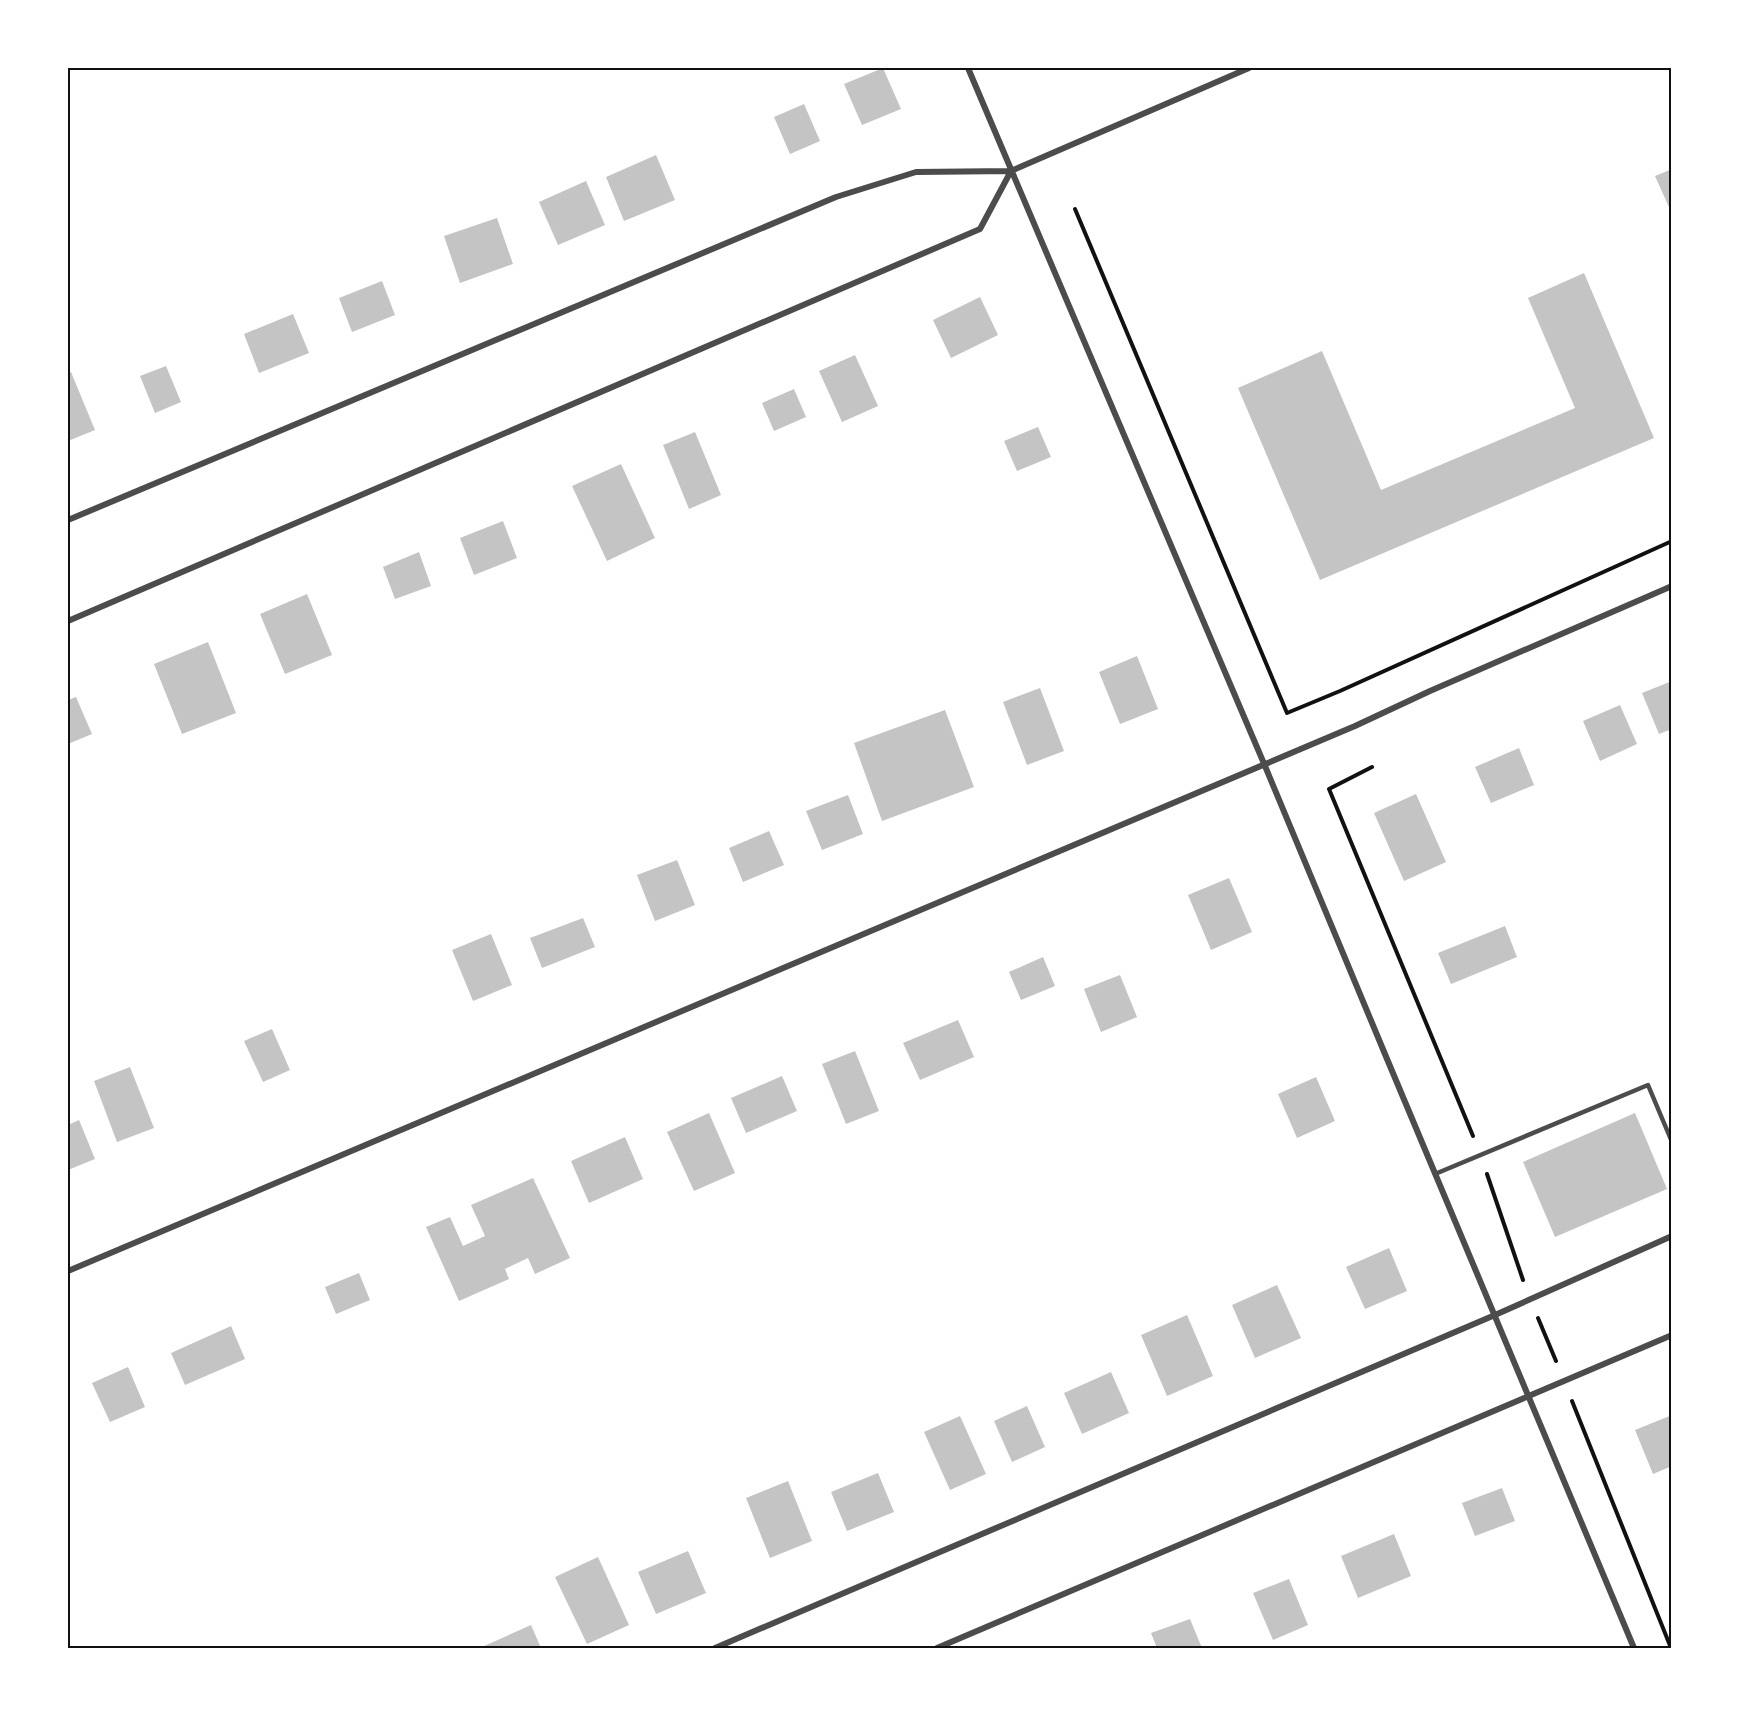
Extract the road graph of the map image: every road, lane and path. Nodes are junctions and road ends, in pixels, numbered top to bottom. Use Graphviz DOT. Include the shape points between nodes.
graph roads {
  1 [pos="968,68"];
  2 [pos="1249,68"];
  3 [pos="1011,171"];
  4 [pos="1075,209"];
  5 [pos="68,520"];
  6 [pos="1671,541"];
  7 [pos="1671,586"];
  8 [pos="68,621"];
  9 [pos="1264,763"];
  10 [pos="1372,767"];
  11 [pos="1671,1142"];
  12 [pos="1481,1155"];
  13 [pos="1435,1174"];
  14 [pos="1671,1236"];
  15 [pos="68,1271"];
  16 [pos="1529,1299"];
  17 [pos="1495,1314"];
  18 [pos="1671,1335"];
  19 [pos="1564,1380"];
  20 [pos="1527,1396"];
  21 [pos="715,1648"];
  22 [pos="937,1648"];
  23 [pos="1634,1648"];
  24 [pos="1671,1648"];
  1 -- 3 [label="street"];
  2 -- 3 [label="street"];
  3 -- 5 [label="street" via="916,172 836,197"];
  3 -- 8 [label="street" via="980,229"];
  3 -- 9 [label="street"];
  4 -- 6 [label="path" via="1287,713"];
  7 -- 9 [label="street"];
  9 -- 13 [label="street"];
  9 -- 15 [label="street"];
  10 -- 12 [label="path" via="1329,789"];
  11 -- 12 [label="lane" via="1648,1085"];
  12 -- 13 [label="lane"];
  12 -- 16 [label="path"];
  13 -- 17 [label="street"];
  14 -- 16 [label="street"];
  16 -- 17 [label="street"];
  16 -- 19 [label="path"];
  17 -- 20 [label="street"];
  17 -- 21 [label="street"];
  18 -- 19 [label="street"];
  19 -- 20 [label="street"];
  19 -- 24 [label="path"];
  20 -- 22 [label="street"];
  20 -- 23 [label="street"];
}
